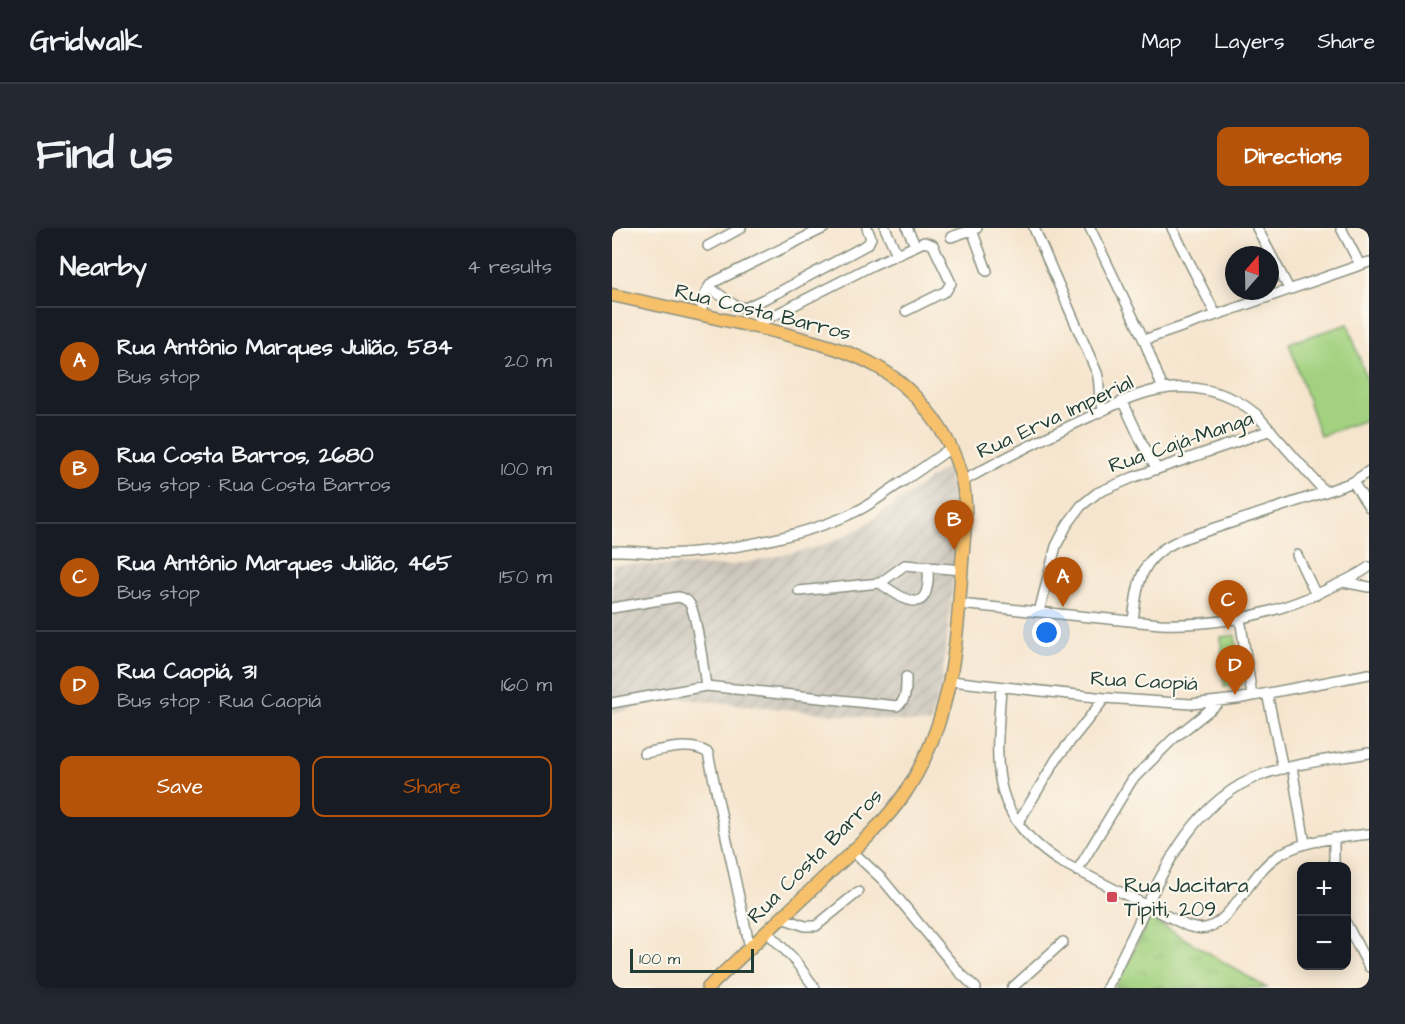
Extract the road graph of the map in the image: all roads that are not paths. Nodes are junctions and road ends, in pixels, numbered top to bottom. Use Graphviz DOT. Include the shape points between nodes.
graph roads {
  1 [pos="741,228"];
  2 [pos="824,228"];
  3 [pos="867,228"];
  4 [pos="885,228"];
  5 [pos="907,228"];
  6 [pos="1034,228"];
  7 [pos="1090,228"];
  8 [pos="1172,228"];
  9 [pos="1257,228"];
  10 [pos="1341,228"];
  11 [pos="974,229"];
  12 [pos="951,237"];
  13 [pos="915,245"];
  14 [pos="708,246"];
  15 [pos="897,254"];
  16 [pos="1364,263"];
  17 [pos="987,271"];
  18 [pos="709,287"];
  19 [pos="1289,289"];
  20 [pos="612,295"];
  21 [pos="906,311"];
  22 [pos="700,315"];
  23 [pos="1216,315"];
  24 [pos="753,326"];
  25 [pos="1144,340"];
  26 [pos="1163,389"];
  27 [pos="1123,402"];
  28 [pos="1103,410"];
  29 [pos="1271,430"];
  30 [pos="952,447"];
  31 [pos="1157,469"];
  32 [pos="1369,471"];
  33 [pos="963,481"];
  34 [pos="1353,482"];
  35 [pos="1325,492"];
  36 [pos="1369,507"];
  37 [pos="612,551"];
  38 [pos="1297,555"];
  39 [pos="927,566"];
  40 [pos="1369,567"];
  41 [pos="962,570"];
  42 [pos="1343,582"];
  43 [pos="880,583"];
  44 [pos="1369,587"];
  45 [pos="799,591"];
  46 [pos="1316,595"];
  47 [pos="959,604"];
  48 [pos="614,607"];
  49 [pos="1039,612"];
  50 [pos="1240,618"];
  51 [pos="1133,621"];
  52 [pos="1369,674"];
  53 [pos="906,677"];
  54 [pos="951,681"];
  55 [pos="706,686"];
  56 [pos="1001,688"];
  57 [pos="1267,693"];
  58 [pos="1252,696"];
  59 [pos="1105,698"];
  60 [pos="1222,700"];
  61 [pos="612,703"];
  62 [pos="644,753"];
  63 [pos="1369,753"];
  64 [pos="1288,768"];
  65 [pos="1018,823"];
  66 [pos="1369,834"];
  67 [pos="1334,838"];
  68 [pos="1305,843"];
  69 [pos="852,851"];
  70 [pos="1334,862"];
  71 [pos="1077,871"];
  72 [pos="858,892"];
  73 [pos="1146,907"];
  74 [pos="782,918"];
  75 [pos="1351,931"];
  76 [pos="767,932"];
  77 [pos="1063,942"];
  78 [pos="750,948"];
  79 [pos="1369,967"];
  80 [pos="708,988"];
  81 [pos="815,988"];
  82 [pos="976,988"];
  83 [pos="1012,988"];
  84 [pos="1107,988"];
  1 -- 14 [label="street"];
  2 -- 18 [label="street" via="718,279"];
  3 -- 18 [label="street" via="871,238 868,244 745,308"];
  4 -- 15 [label="street"];
  5 -- 13 [label="street"];
  6 -- 28 [label="street" via="1097,373"];
  7 -- 25 [label="street"];
  8 -- 23 [label="street"];
  9 -- 19 [label="street"];
  10 -- 16 [label="street"];
  11 -- 12 [label="street"];
  11 -- 17 [label="street"];
  13 -- 15 [label="street"];
  13 -- 21 [label="street" via="933,245 951,283 946,291"];
  15 -- 24 [label="street"];
  16 -- 19 [label="street"];
  18 -- 22 [label="street"];
  19 -- 23 [label="street"];
  20 -- 22 [label="main road, Rua Costa Barros"];
  22 -- 24 [label="main road, Rua Costa Barros"];
  23 -- 25 [label="street"];
  24 -- 30 [label="main road, Rua Costa Barros" via="837,348 876,365 914,396"];
  25 -- 26 [label="street"];
  26 -- 27 [label="street, Rua Erva Imperial"];
  26 -- 29 [label="street, Rua Erva Imperial" via="1206,390 1229,396 1244,403"];
  27 -- 28 [label="street, Rua Erva Imperial"];
  27 -- 31 [label="street"];
  28 -- 33 [label="street, Rua Erva Imperial"];
  29 -- 31 [label="street, Rua Cajá-Manga"];
  29 -- 35 [label="street, Rua Erva Imperial"];
  30 -- 33 [label="main road, Rua Costa Barros"];
  30 -- 37 [label="street" via="878,499 837,520 712,550"];
  31 -- 49 [label="street, Rua Cajá-Manga" via="1112,485 1081,506 1056,546"];
  32 -- 34 [label="street"];
  33 -- 41 [label="main road, Rua Costa Barros"];
  34 -- 35 [label="street"];
  34 -- 36 [label="street"];
  35 -- 51 [label="street" via="1175,541 1158,552 1140,577"];
  38 -- 46 [label="street"];
  39 -- 41 [label="street"];
  39 -- 43 [label="street" via="905,565"];
  39 -- 43 [label="street" via="929,583 920,600 906,601"];
  40 -- 42 [label="street"];
  41 -- 47 [label="main road, Rua Costa Barros"];
  42 -- 44 [label="street"];
  42 -- 46 [label="street"];
  43 -- 45 [label="street"];
  46 -- 50 [label="street"];
  47 -- 49 [label="street"];
  47 -- 54 [label="main road, Rua Costa Barros"];
  48 -- 55 [label="street" via="678,597 688,601"];
  49 -- 51 [label="street"];
  50 -- 51 [label="street" via="1188,625"];
  50 -- 58 [label="street"];
  52 -- 57 [label="street, Rua Caopiá"];
  53 -- 55 [label="street" via="905,698 892,706"];
  54 -- 56 [label="street, Rua Caopiá"];
  54 -- 69 [label="main road, Rua Costa Barros" via="942,716 920,769 891,811"];
  55 -- 61 [label="street"];
  56 -- 59 [label="street, Rua Caopiá"];
  56 -- 65 [label="street" via="998,770 1002,792"];
  57 -- 58 [label="street, Rua Caopiá"];
  57 -- 64 [label="street"];
  58 -- 60 [label="street, Rua Caopiá"];
  59 -- 60 [label="street, Rua Caopiá" via="1182,704"];
  59 -- 65 [label="street" via="1056,758"];
  60 -- 71 [label="street" via="1132,780"];
  62 -- 78 [label="street" via="691,746 708,753"];
  63 -- 64 [label="street"];
  64 -- 68 [label="street"];
  64 -- 73 [label="street" via="1245,782 1209,807 1178,847"];
  65 -- 71 [label="street" via="1040,849"];
  66 -- 67 [label="street"];
  67 -- 68 [label="street"];
  67 -- 70 [label="street"];
  68 -- 73 [label="street" via="1269,861 1227,914 1210,927 1187,926"];
  69 -- 74 [label="main road, Rua Costa Barros"];
  69 -- 82 [label="street" via="883,880"];
  71 -- 73 [label="street"];
  72 -- 74 [label="street" via="816,926"];
  73 -- 84 [label="street"];
  74 -- 76 [label="main road, Rua Costa Barros"];
  75 -- 79 [label="street"];
  76 -- 78 [label="main road, Rua Costa Barros"];
  76 -- 81 [label="street" via="794,958"];
  77 -- 83 [label="street"];
  78 -- 80 [label="main road, Rua Costa Barros"];
}
